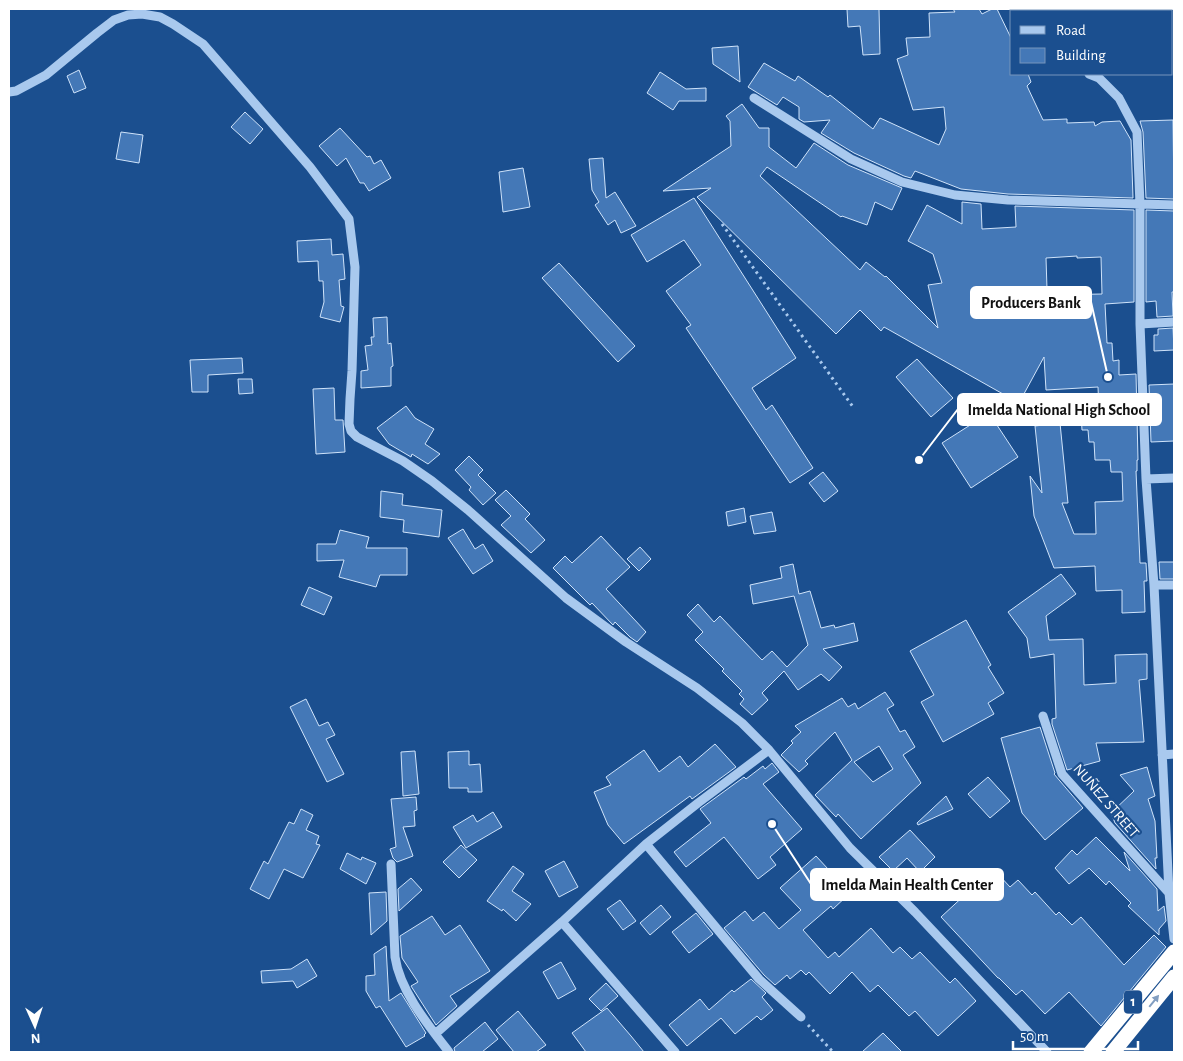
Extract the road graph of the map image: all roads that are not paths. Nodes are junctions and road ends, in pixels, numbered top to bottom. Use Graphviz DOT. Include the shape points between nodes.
graph roads {
  1 [pos="1091,75"];
  2 [pos="9,92"];
  3 [pos="754,98"];
  4 [pos="1140,205"];
  5 [pos="1174,205"];
  6 [pos="1174,322"];
  7 [pos="1140,324"];
  8 [pos="1174,478"];
  9 [pos="1146,479"];
  10 [pos="1174,584"];
  11 [pos="1154,585"];
  12 [pos="1043,716"];
  13 [pos="769,750"];
  14 [pos="1174,754"];
  15 [pos="1162,755"];
  16 [pos="646,844"];
  17 [pos="391,864"];
  18 [pos="1168,893"];
  19 [pos="562,922"];
  20 [pos="1174,939"];
  21 [pos="1174,952"];
  22 [pos="1174,977"];
  23 [pos="801,1017"];
  24 [pos="435,1034"];
  25 [pos="449,1052"];
  26 [pos="676,1052"];
  27 [pos="1047,1052"];
  28 [pos="1091,1052"];
  29 [pos="1112,1052"];
  1 -- 4 [label="street" via="1119,98 1137,132"];
  2 -- 13 [label="street" via="46,76 114,20 128,15 160,17 203,44 310,167 350,219 355,267 351,431 357,438 403,460 432,481 566,598 697,688 742,723"];
  3 -- 4 [label="street" via="851,159 902,182 955,195"];
  4 -- 5 [label="street"];
  4 -- 7 [label="street"];
  6 -- 7 [label="street"];
  7 -- 9 [label="street"];
  8 -- 9 [label="street"];
  9 -- 11 [label="street"];
  10 -- 11 [label="street"];
  11 -- 15 [label="street"];
  12 -- 18 [label="street, NUÑEZ STREET" via="1062,774"];
  13 -- 16 [label="street"];
  13 -- 27 [label="street" via="850,848 916,912"];
  14 -- 15 [label="street"];
  15 -- 18 [label="street"];
  16 -- 19 [label="street"];
  16 -- 23 [label="street" via="759,979"];
  17 -- 24 [label="street" via="397,970"];
  18 -- 20 [label="street"];
  19 -- 24 [label="street"];
  19 -- 26 [label="street"];
  21 -- 28 [label="highway, 1"];
  29 -- 22 [label="highway, 1, one-way"];
  24 -- 25 [label="street"];
}
